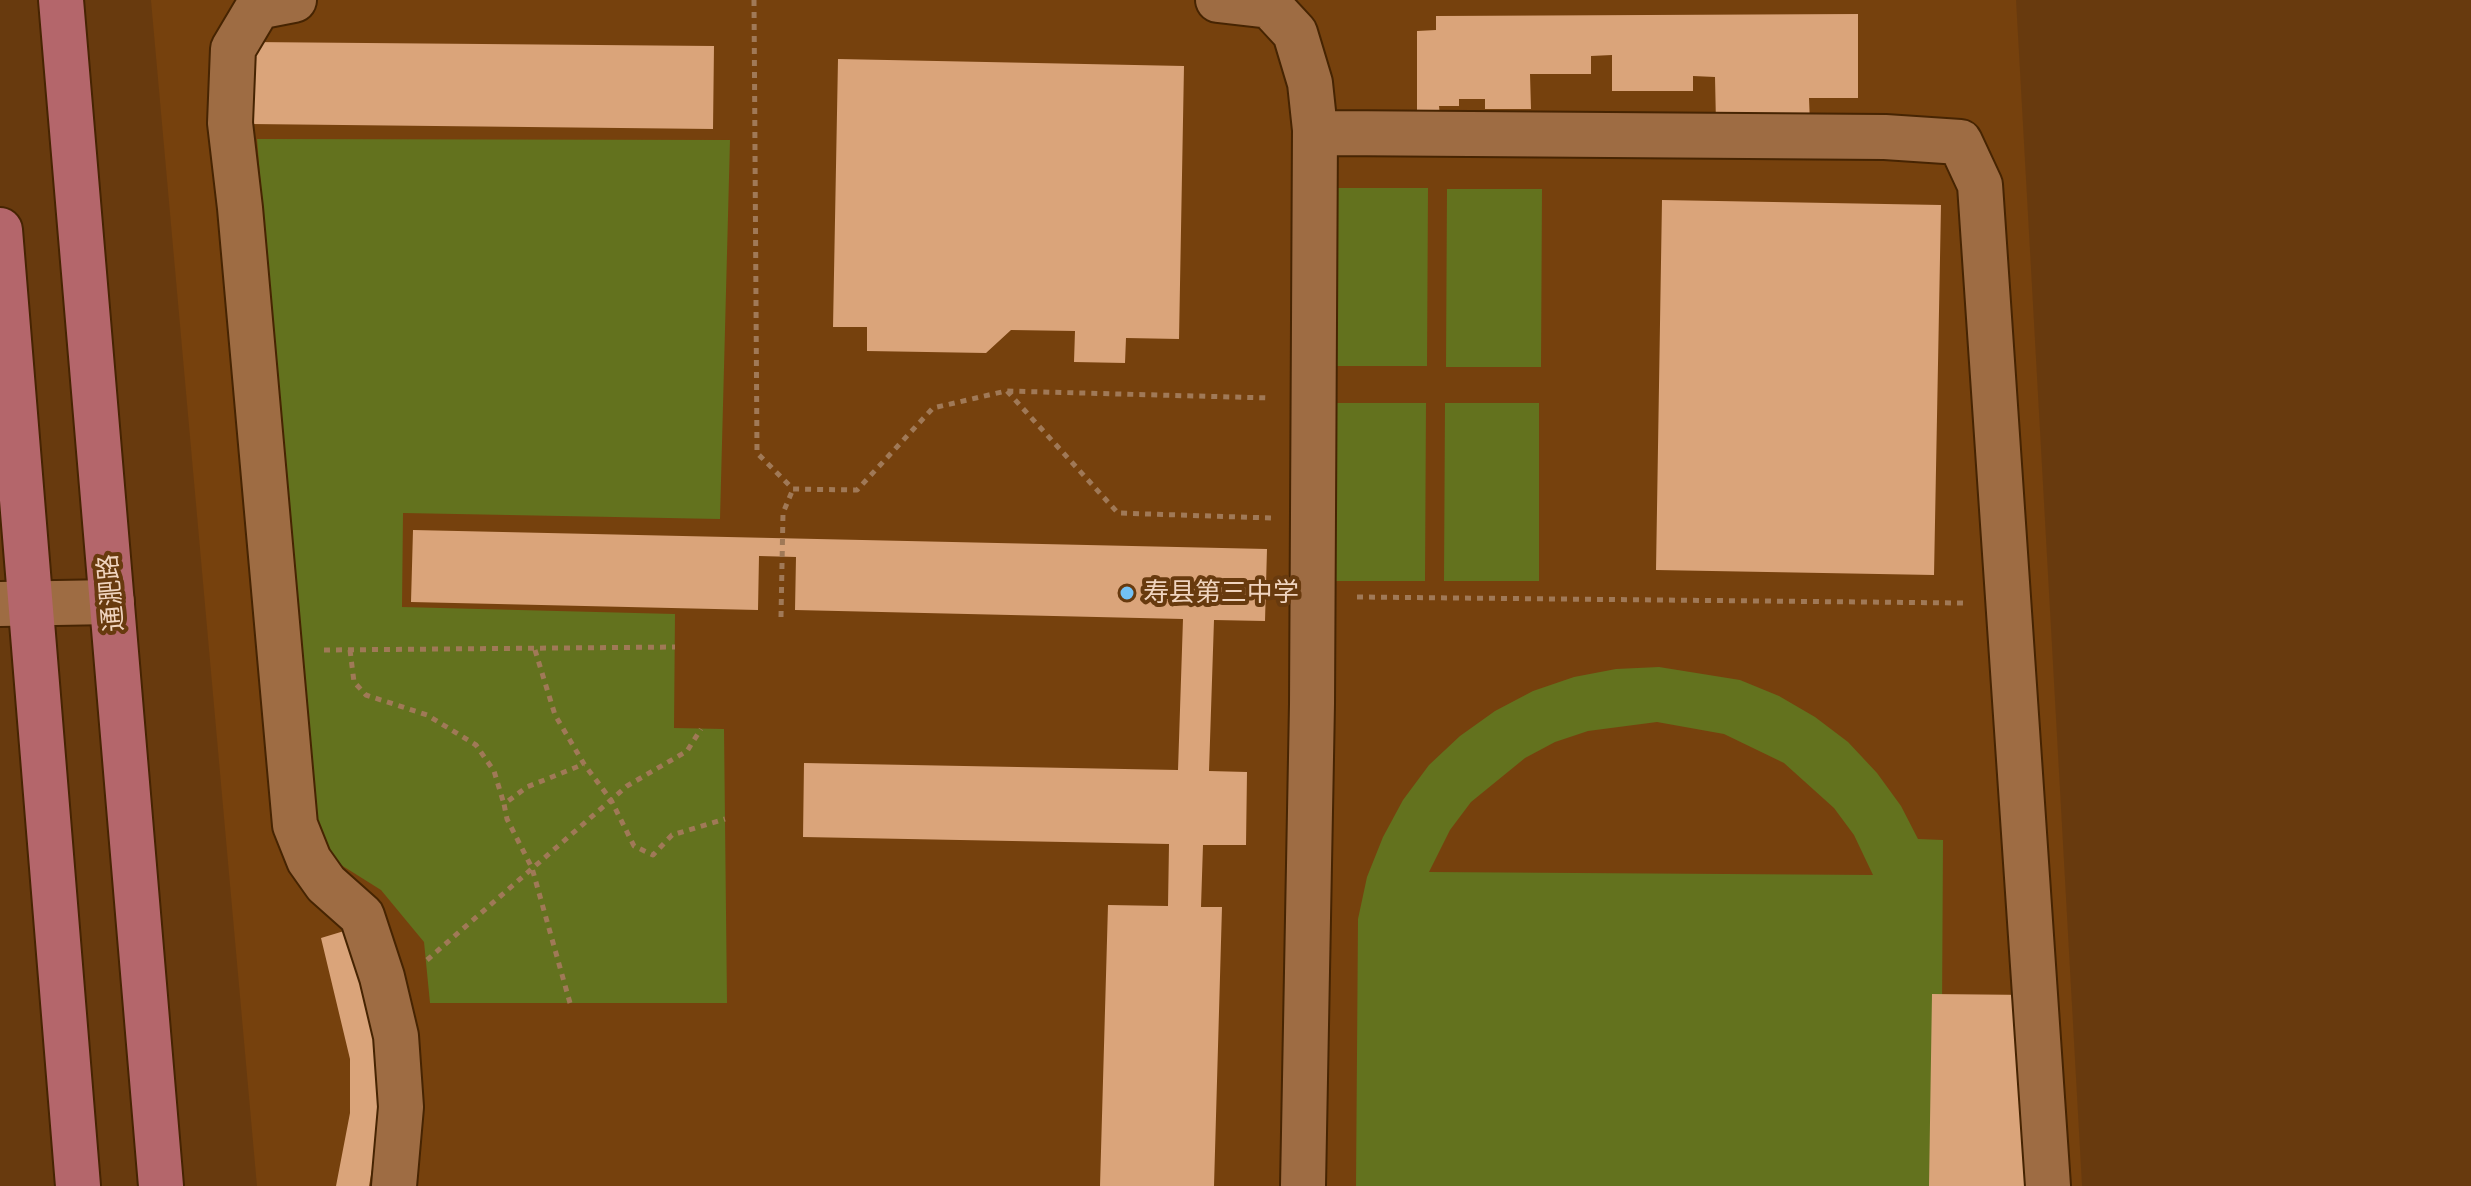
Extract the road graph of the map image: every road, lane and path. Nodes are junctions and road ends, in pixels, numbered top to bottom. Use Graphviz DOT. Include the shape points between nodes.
graph roads {
  1 [pos="61,0"];
  2 [pos="294,0"];
  3 [pos="754,0"];
  4 [pos="1218,0"];
  5 [pos="1332,133"];
  6 [pos="0,230"];
  7 [pos="1006,391"];
  8 [pos="1313,399"];
  9 [pos="793,489"];
  10 [pos="1313,520"];
  11 [pos="1312,596"];
  12 [pos="112,602"];
  13 [pos="2008,603"];
  14 [pos="16,604"];
  15 [pos="781,617"];
  16 [pos="675,647"];
  17 [pos="280,650"];
  18 [pos="350,650"];
  19 [pos="535,650"];
  20 [pos="701,729"];
  21 [pos="584,764"];
  22 [pos="611,800"];
  23 [pos="504,804"];
  24 [pos="725,819"];
  25 [pos="532,868"];
  26 [pos="427,960"];
  27 [pos="570,1003"];
  28 [pos="78,1186"];
  29 [pos="161,1186"];
  30 [pos="394,1186"];
  31 [pos="1303,1186"];
  32 [pos="2048,1186"];
  1 -- 12 [label="main road, 通淝路"];
  2 -- 17 [label="street" via="258,7 233,49 230,123"];
  3 -- 9 [label="path" via="757,453"];
  4 -- 8 [label="street" via="1270,6 1295,33 1310,83 1315,130"];
  5 -- 13 [label="street" via="1960,142 1980,185"];
  6 -- 14 [label="main road"];
  7 -- 8 [label="path"];
  7 -- 9 [label="path" via="933,408 857,490"];
  7 -- 10 [label="path" via="1118,513"];
  8 -- 10 [label="street"];
  9 -- 15 [label="path" via="783,513"];
  10 -- 11 [label="street"];
  11 -- 13 [label="path"];
  11 -- 31 [label="street"];
  12 -- 14 [label="street"];
  12 -- 29 [label="main road, 通淝路"];
  13 -- 32 [label="street"];
  14 -- 28 [label="main road"];
  16 -- 19 [label="path"];
  17 -- 18 [label="path"];
  17 -- 30 [label="street" via="295,825 326,884 362,916 396,1036 401,1107"];
  18 -- 19 [label="path"];
  18 -- 23 [label="path" via="354,682 366,695 427,715 476,745 494,771"];
  19 -- 21 [label="path" via="555,715"];
  20 -- 22 [label="path" via="687,751"];
  21 -- 22 [label="path"];
  21 -- 23 [label="path" via="527,787"];
  22 -- 24 [label="path" via="634,846 653,855 672,835"];
  22 -- 25 [label="path"];
  23 -- 25 [label="path"];
  25 -- 26 [label="path"];
  25 -- 27 [label="path"];
}
